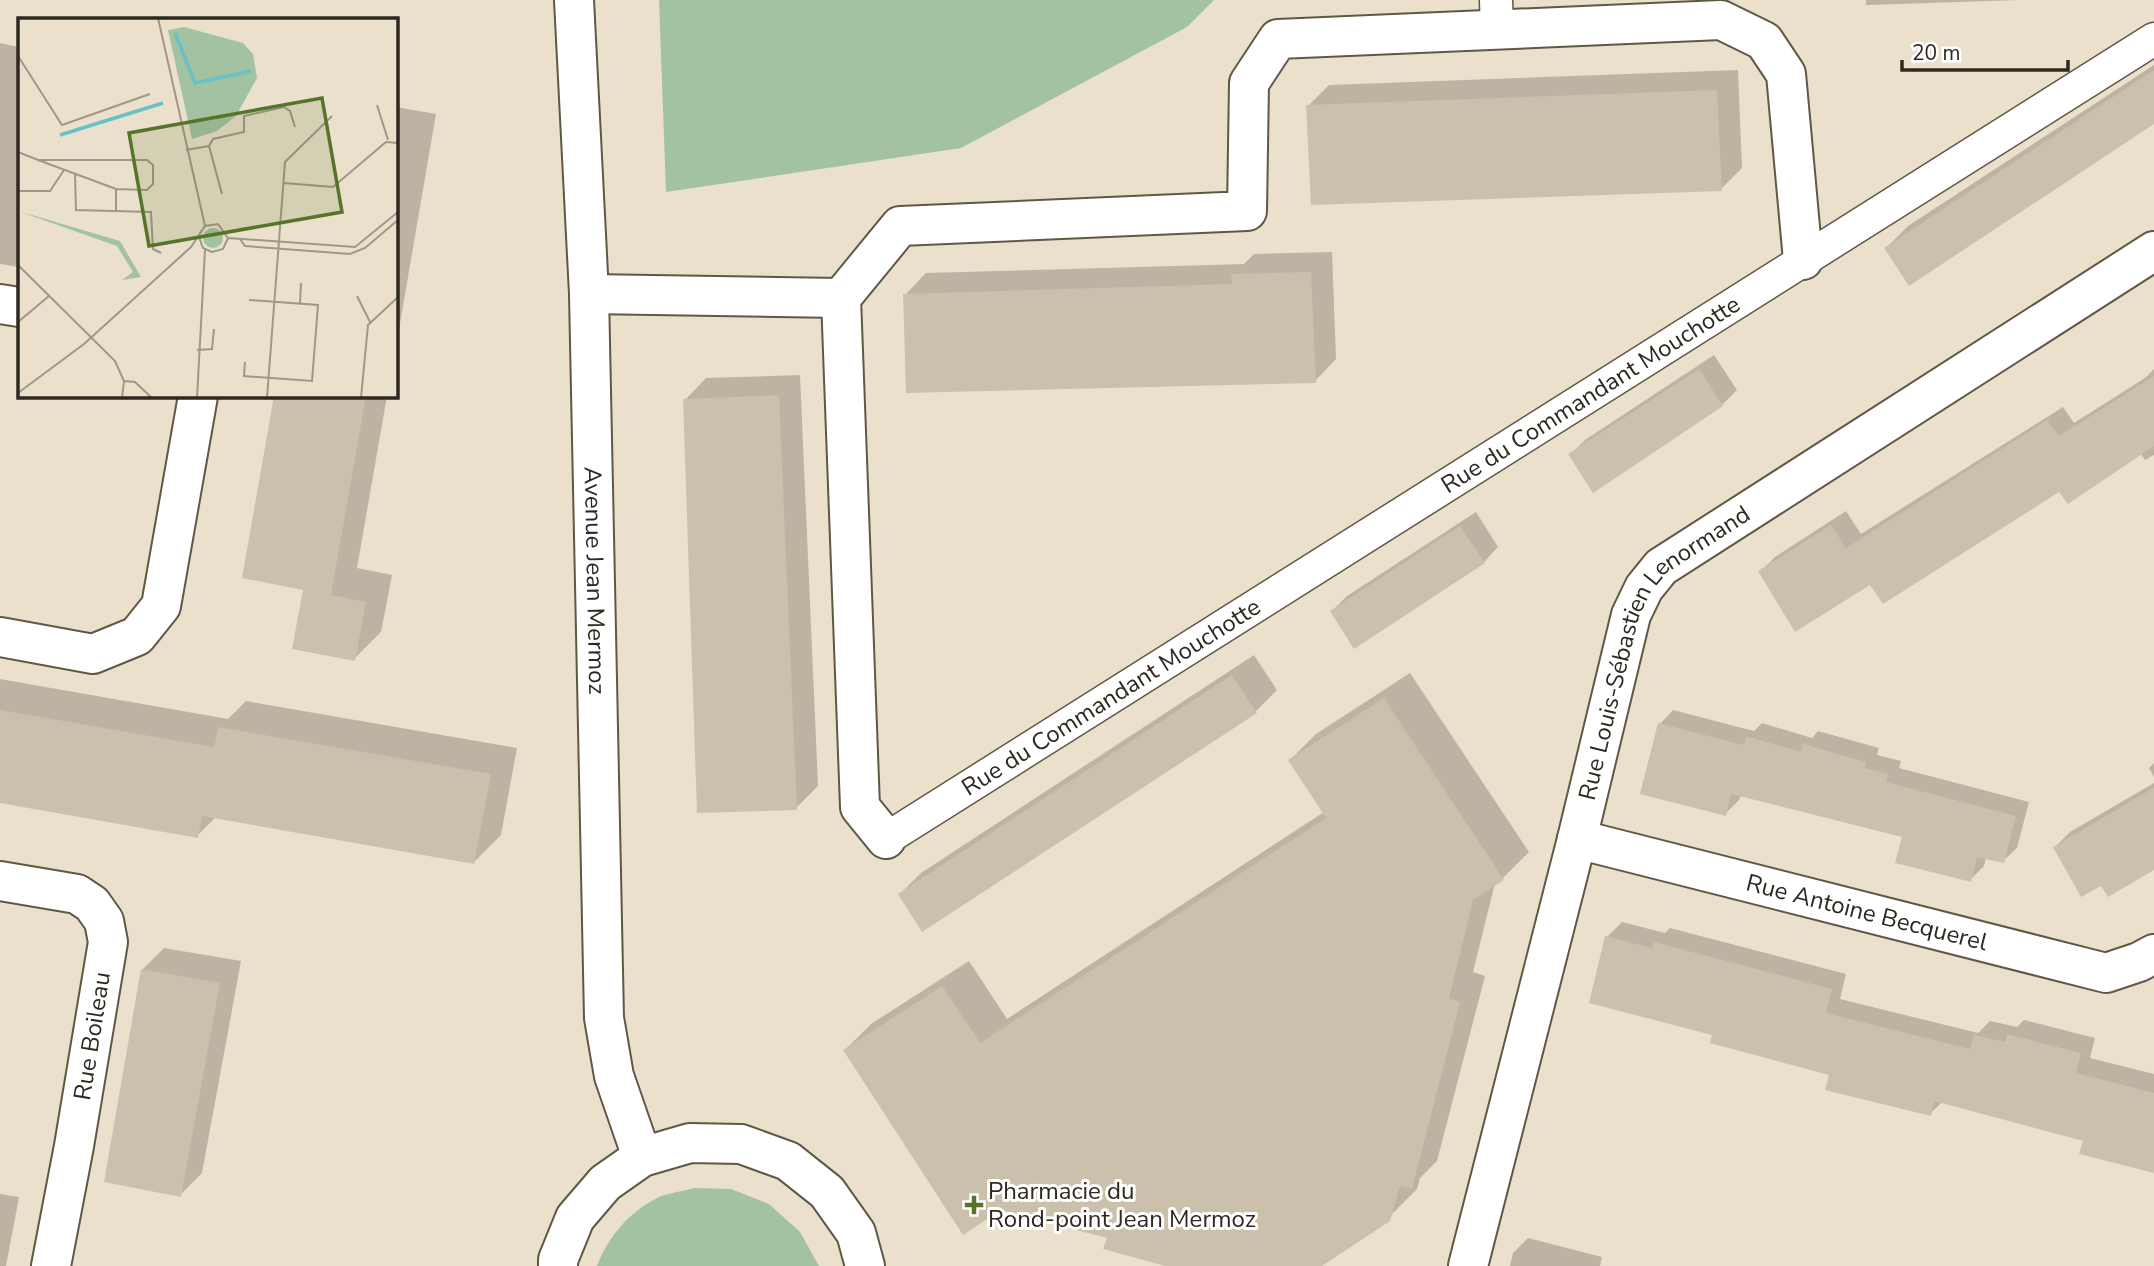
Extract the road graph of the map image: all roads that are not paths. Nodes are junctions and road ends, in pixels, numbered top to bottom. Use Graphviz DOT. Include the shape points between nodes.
graph roads {
  1 [pos="574,0"];
  2 [pos="1496,15"];
  3 [pos="2154,39"];
  4 [pos="2154,251"];
  5 [pos="1802,260"];
  6 [pos="589,294"];
  7 [pos="841,298"];
  8 [pos="0,304"];
  9 [pos="18,307"];
  10 [pos="198,397"];
  11 [pos="0,637"];
  12 [pos="886,839"];
  13 [pos="1577,839"];
  14 [pos="0,881"];
  15 [pos="2154,954"];
  16 [pos="642,1157"];
  17 [pos="556,1264"];
  18 [pos="51,1266"];
  19 [pos="865,1266"];
  20 [pos="1468,1266"];
  1 -- 6 [label="street, Avenue Jean Mermoz"];
  2 -- 5 [label="street" via="1721,20 1764,41 1786,74"];
  2 -- 7 [label="street" via="1278,39 1249,83 1247,211 900,226"];
  3 -- 5 [label="lane, Rue du Commandant Mouchotte"];
  4 -- 13 [label="street, Rue Louis-Sébastien Lenormand" via="1661,567 1644,588 1632,615"];
  5 -- 12 [label="lane, Rue du Commandant Mouchotte"];
  6 -- 7 [label="street"];
  6 -- 16 [label="street, Avenue Jean Mermoz" via="604,1018 614,1076"];
  7 -- 12 [label="street, Rue du Commandant Mouchotte" via="860,807"];
  8 -- 9 [label="street"];
  10 -- 11 [label="street" via="160,606 137,636 93,654"];
  13 -- 15 [label="street, Rue Antoine Becquerel" via="2105,973"];
  13 -- 20 [label="street, Rue Louis-Sébastien Lenormand"];
  14 -- 18 [label="street, Rue Boileau" via="77,894 92,904 104,921 108,942"];
  16 -- 17 [label="street" via="605,1183 575,1218"];
  16 -- 19 [label="street" via="691,1143 741,1144 788,1161 827,1192 856,1233"];
}
